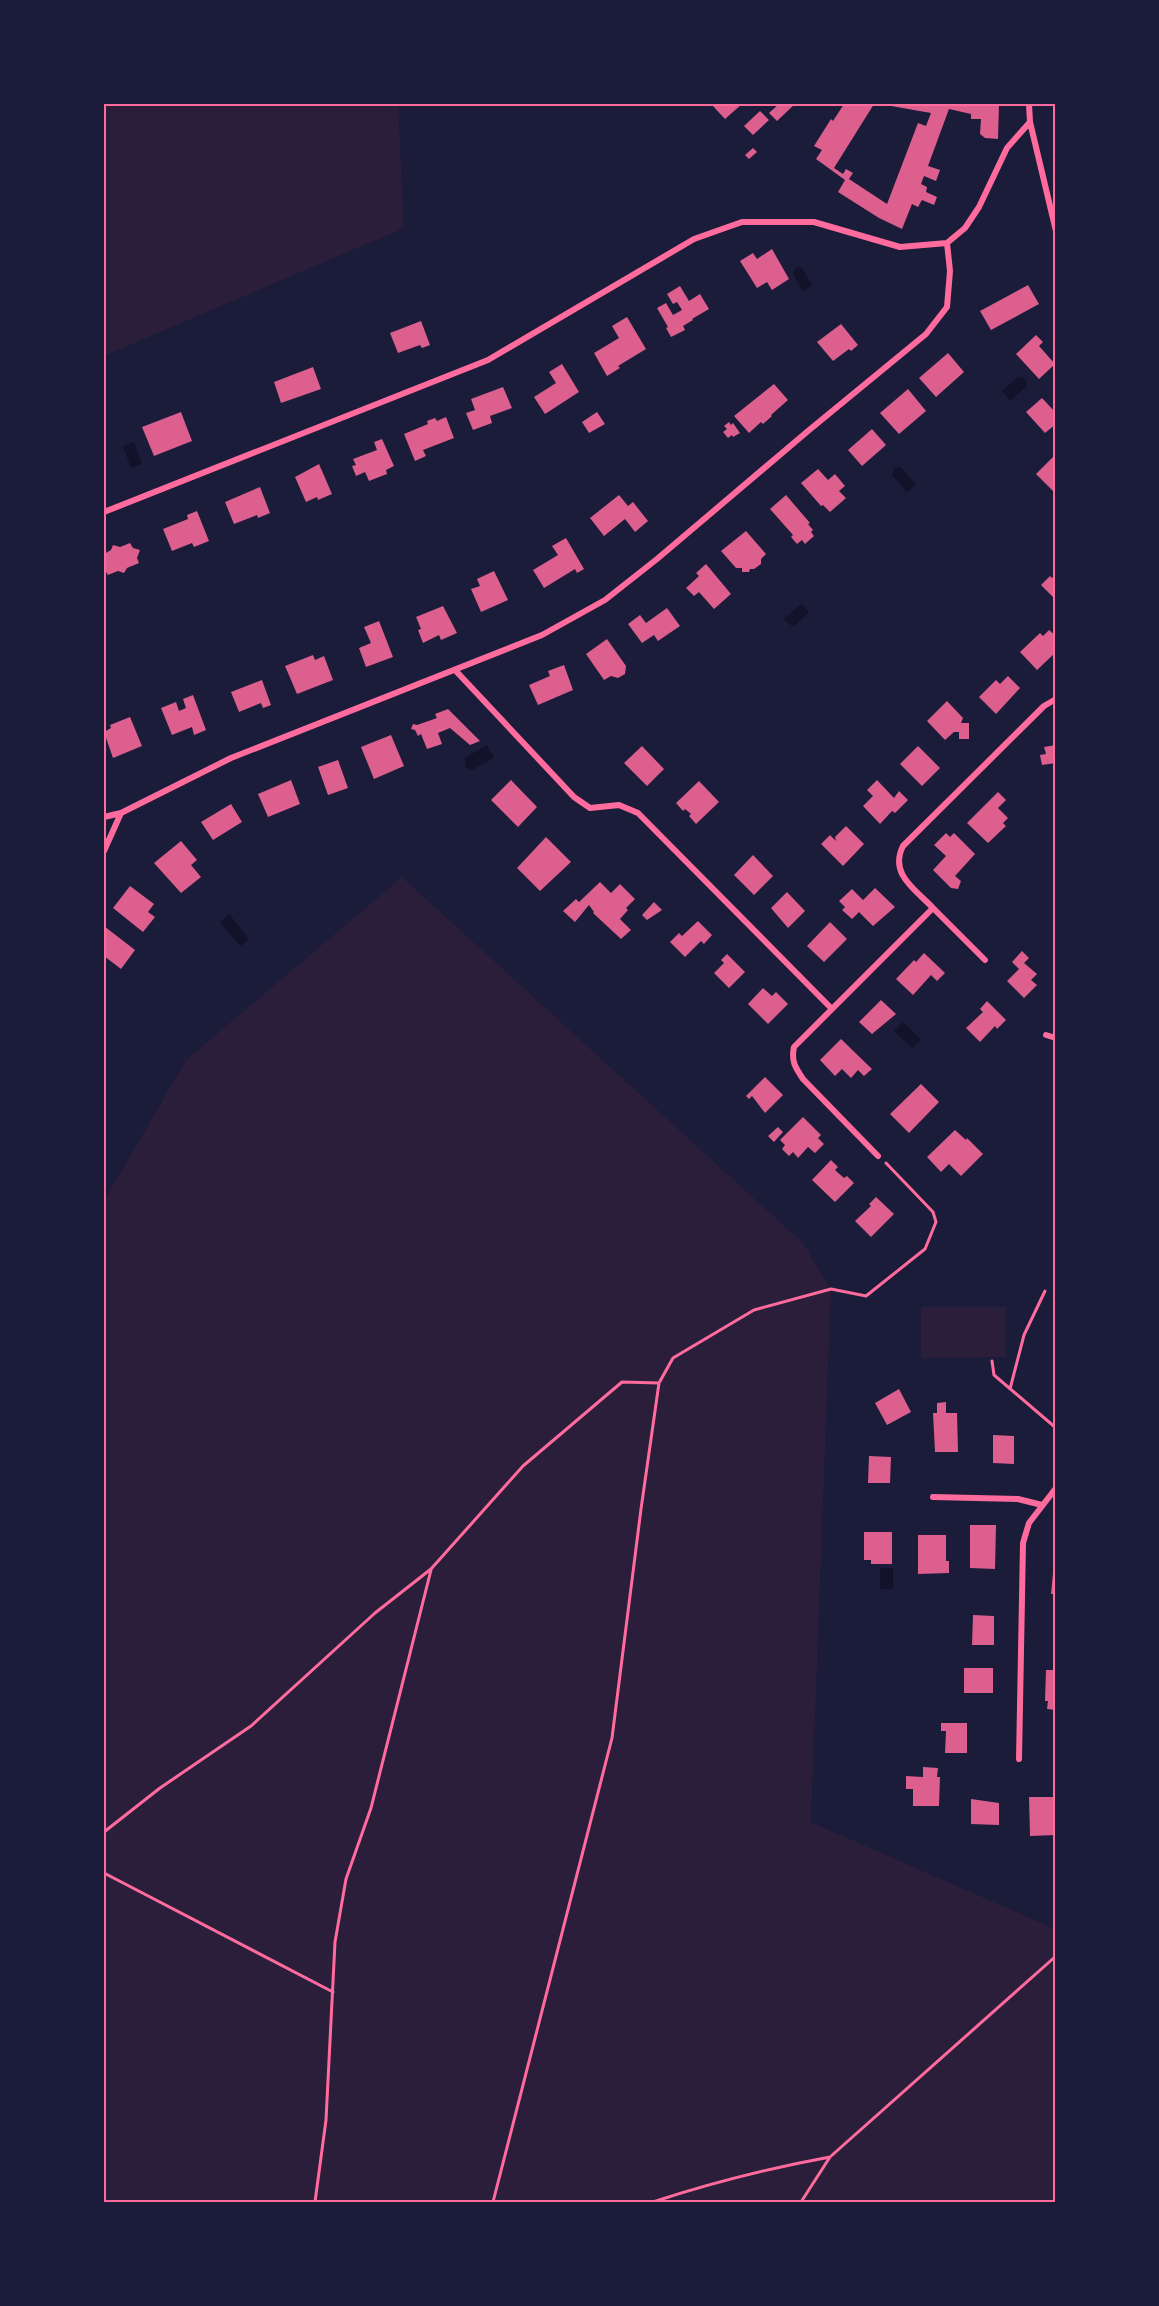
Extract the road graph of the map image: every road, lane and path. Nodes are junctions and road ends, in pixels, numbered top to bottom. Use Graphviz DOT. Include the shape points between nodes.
graph roads {
  1 [pos="1029,104"];
  2 [pos="1030,122"];
  3 [pos="1056,231"];
  4 [pos="947,243"];
  5 [pos="104,512"];
  6 [pos="455,670"];
  7 [pos="1056,699"];
  8 [pos="121,813"];
  9 [pos="104,817"];
  10 [pos="104,851"];
  11 [pos="933,908"];
  12 [pos="985,960"];
  13 [pos="831,1008"];
  14 [pos="1046,1035"];
  15 [pos="1056,1038"];
  16 [pos="878,1156"];
  17 [pos="1045,1291"];
  18 [pos="992,1361"];
  19 [pos="659,1383"];
  20 [pos="1010,1389"];
  21 [pos="1056,1428"];
  22 [pos="1056,1488"];
  23 [pos="933,1497"];
  24 [pos="1041,1505"];
  25 [pos="431,1569"];
  26 [pos="1019,1758"];
  27 [pos="104,1832"];
  28 [pos="104,1873"];
  29 [pos="1056,1956"];
  30 [pos="333,1992"];
  31 [pos="830,2157"];
  32 [pos="315,2202"];
  33 [pos="492,2202"];
  34 [pos="653,2202"];
  35 [pos="801,2202"];
  1 -- 2 [label="street"];
  2 -- 3 [label="street"];
  2 -- 4 [label="street" via="1007,148 965,228"];
  4 -- 5 [label="street" via="900,248 814,222 742,222 694,239 488,360"];
  4 -- 6 [label="street" via="947,308 926,334 605,600 542,635"];
  6 -- 8 [label="street" via="231,758"];
  6 -- 13 [label="street" via="574,797 590,808 619,805 638,813"];
  7 -- 11 [label="street" via="1044,706 903,846 898,856 899,869"];
  8 -- 9 [label="street"];
  8 -- 10 [label="street"];
  11 -- 12 [label="street"];
  11 -- 13 [label="street"];
  13 -- 16 [label="street" via="794,1047 794,1066"];
  14 -- 15 [label="street"];
  16 -- 19 [label="path" via="933,1212 936,1222 925,1249 866,1296 831,1289 754,1310 673,1358"];
  17 -- 20 [label="path" via="1023,1335"];
  18 -- 20 [label="path" via="994,1376"];
  19 -- 25 [label="path" via="622,1382 524,1466"];
  19 -- 33 [label="path" via="612,1738"];
  20 -- 21 [label="path"];
  22 -- 24 [label="street"];
  23 -- 24 [label="street" via="1018,1499"];
  24 -- 26 [label="street" via="1029,1523 1023,1544"];
  25 -- 27 [label="path" via="375,1613 251,1726"];
  25 -- 30 [label="path" via="371,1808 346,1879 335,1942"];
  28 -- 30 [label="path"];
  29 -- 31 [label="path"];
  30 -- 32 [label="path" via="326,2120"];
  31 -- 34 [label="path" via="779,2166"];
  31 -- 35 [label="path"];
}
